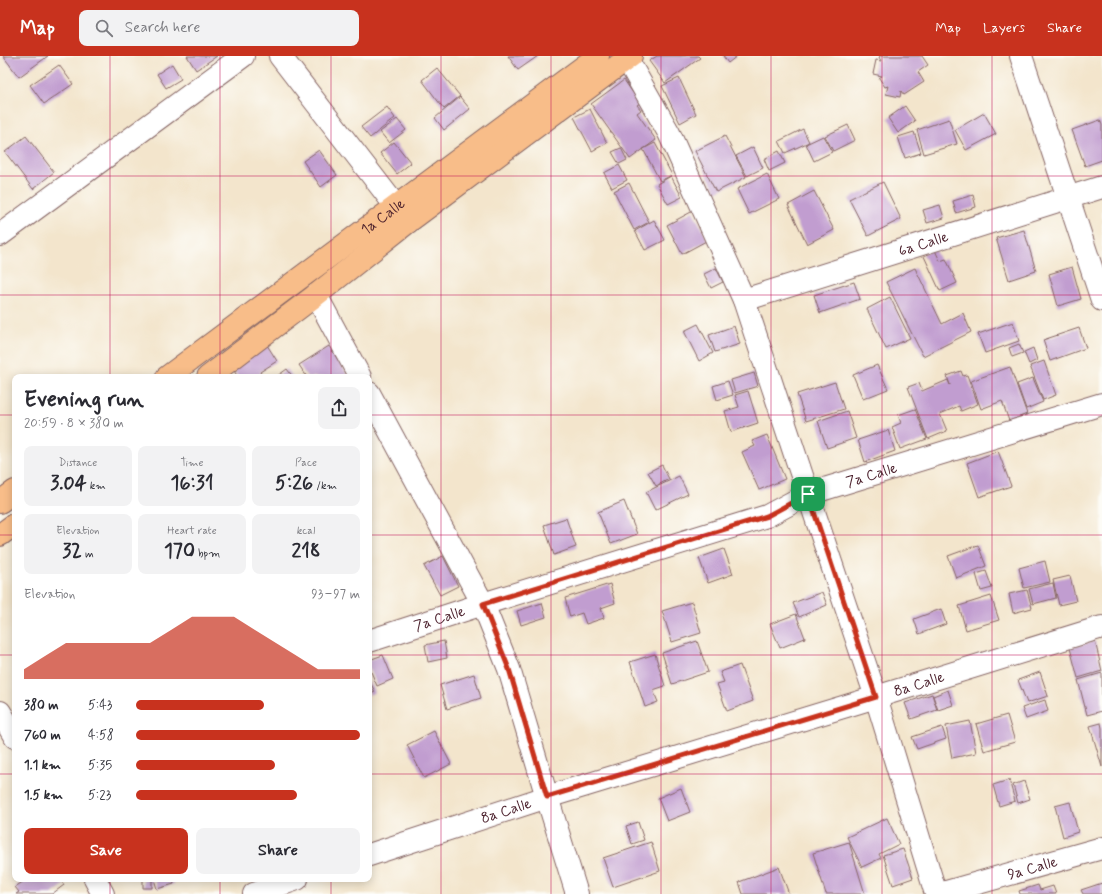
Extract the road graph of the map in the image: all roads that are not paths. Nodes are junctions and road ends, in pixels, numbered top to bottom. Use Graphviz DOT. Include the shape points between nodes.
graph roads {
  1 [pos="243,56"];
  2 [pos="280,56"];
  3 [pos="598,56"];
  4 [pos="1021,56"];
  5 [pos="629,58"];
  6 [pos="1102,187"];
  7 [pos="1068,198"];
  8 [pos="402,214"];
  9 [pos="0,235"];
  10 [pos="316,295"];
  11 [pos="744,300"];
  12 [pos="1102,300"];
  13 [pos="171,374"];
  14 [pos="212,374"];
  15 [pos="358,374"];
  16 [pos="372,399"];
  17 [pos="1102,404"];
  18 [pos="12,493"];
  19 [pos="808,494"];
  20 [pos="0,502"];
  21 [pos="12,526"];
  22 [pos="0,536"];
  23 [pos="483,604"];
  24 [pos="1102,627"];
  25 [pos="372,640"];
  26 [pos="876,697"];
  27 [pos="0,712"];
  28 [pos="12,732"];
  29 [pos="547,797"];
  30 [pos="1102,848"];
  31 [pos="372,854"];
  32 [pos="97,882"];
  33 [pos="288,882"];
  34 [pos="103,894"];
  35 [pos="254,894"];
  36 [pos="577,894"];
  37 [pos="936,894"];
  38 [pos="939,894"];
  1 -- 9 [label="street"];
  2 -- 8 [label="street"];
  3 -- 8 [label="main road, 1a Calle"];
  4 -- 7 [label="street"];
  5 -- 8 [label="main road, 1a Calle"];
  5 -- 11 [label="street" via="668,133"];
  6 -- 7 [label="street, 6a Calle"];
  7 -- 11 [label="street, 6a Calle"];
  7 -- 12 [label="street"];
  8 -- 10 [label="main road, 1a Calle"];
  8 -- 13 [label="main road, 1a Calle"];
  10 -- 14 [label="main road, 1a Calle"];
  10 -- 15 [label="street"];
  11 -- 19 [label="street"];
  16 -- 23 [label="street"];
  17 -- 19 [label="street, 7a Calle"];
  18 -- 20 [label="main road"];
  19 -- 23 [label="street, 7a Calle" via="767,516"];
  19 -- 26 [label="street"];
  21 -- 22 [label="main road"];
  23 -- 25 [label="street, 7a Calle"];
  23 -- 29 [label="street" via="509,669"];
  24 -- 26 [label="street, 8a Calle"];
  26 -- 29 [label="street, 8a Calle"];
  26 -- 37 [label="street"];
  27 -- 28 [label="street"];
  29 -- 31 [label="street, 8a Calle"];
  29 -- 36 [label="street"];
  30 -- 38 [label="street, 9a Calle"];
  32 -- 34 [label="street"];
  33 -- 35 [label="street"];
}
